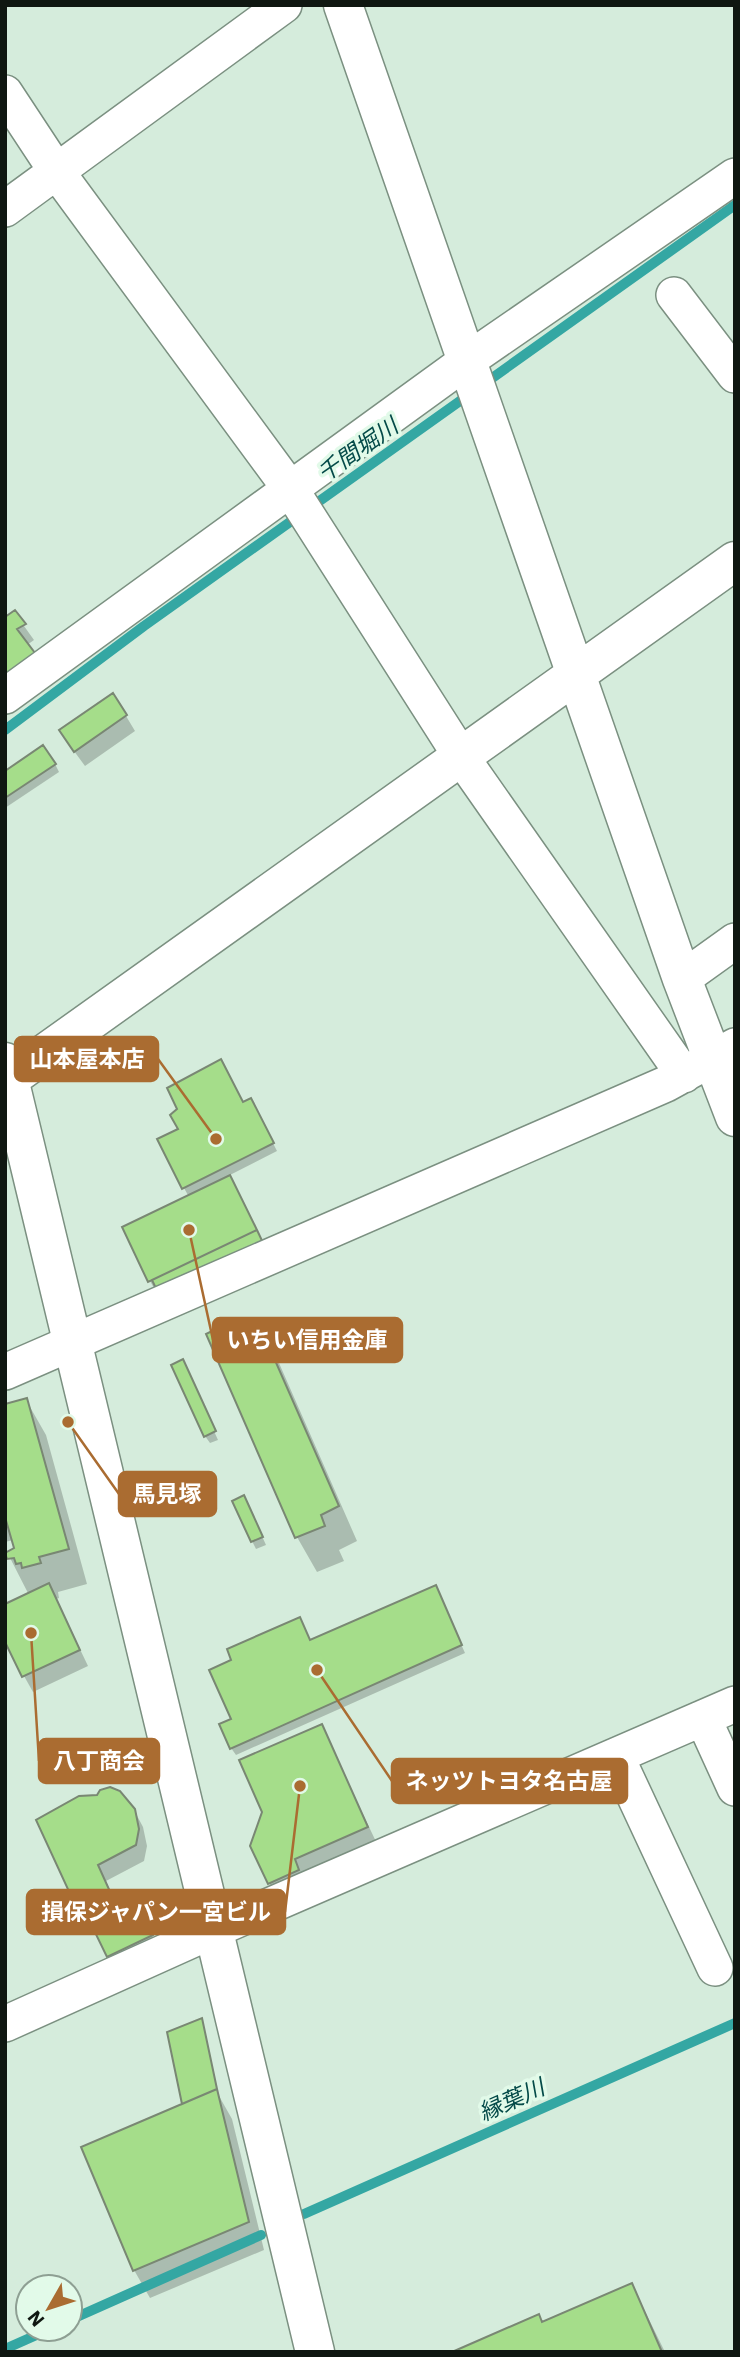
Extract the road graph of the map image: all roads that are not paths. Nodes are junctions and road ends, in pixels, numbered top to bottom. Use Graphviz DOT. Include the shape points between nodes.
graph roads {
  1 [pos="284,5"];
  2 [pos="344,5"];
  3 [pos="5,93"];
  4 [pos="57,173"];
  5 [pos="735,176"];
  6 [pos="5,209"];
  7 [pos="674,295"];
  8 [pos="735,375"];
  9 [pos="475,379"];
  10 [pos="301,506"];
  11 [pos="735,561"];
  12 [pos="577,676"];
  13 [pos="5,696"];
  14 [pos="462,758"];
  15 [pos="735,941"];
  16 [pos="682,979"];
  17 [pos="711,1060"];
  18 [pos="7,1074"];
  19 [pos="735,1116"];
  20 [pos="71,1341"];
  21 [pos="5,1372"];
  22 [pos="735,1704"];
  23 [pos="703,1718"];
  24 [pos="616,1756"];
  25 [pos="735,1788"];
  26 [pos="216,1929"];
  27 [pos="715,1968"];
  28 [pos="5,2024"];
  29 [pos="315,2352"];
  1 -- 4 [label="street"];
  2 -- 9 [label="street"];
  3 -- 4 [label="street"];
  4 -- 6 [label="street"];
  4 -- 10 [label="street"];
  5 -- 9 [label="street"];
  7 -- 8 [label="street"];
  9 -- 10 [label="street"];
  9 -- 12 [label="street"];
  10 -- 13 [label="street"];
  10 -- 14 [label="street"];
  11 -- 12 [label="street"];
  12 -- 14 [label="street"];
  12 -- 16 [label="street"];
  14 -- 17 [label="street"];
  14 -- 18 [label="street"];
  15 -- 16 [label="street"];
  16 -- 17 [label="street"];
  17 -- 19 [label="street"];
  17 -- 20 [label="street"];
  18 -- 20 [label="street"];
  20 -- 21 [label="street"];
  20 -- 26 [label="street"];
  22 -- 23 [label="street"];
  23 -- 24 [label="street"];
  23 -- 25 [label="street"];
  24 -- 26 [label="street"];
  24 -- 27 [label="street"];
  26 -- 28 [label="street"];
  26 -- 29 [label="street"];
}
